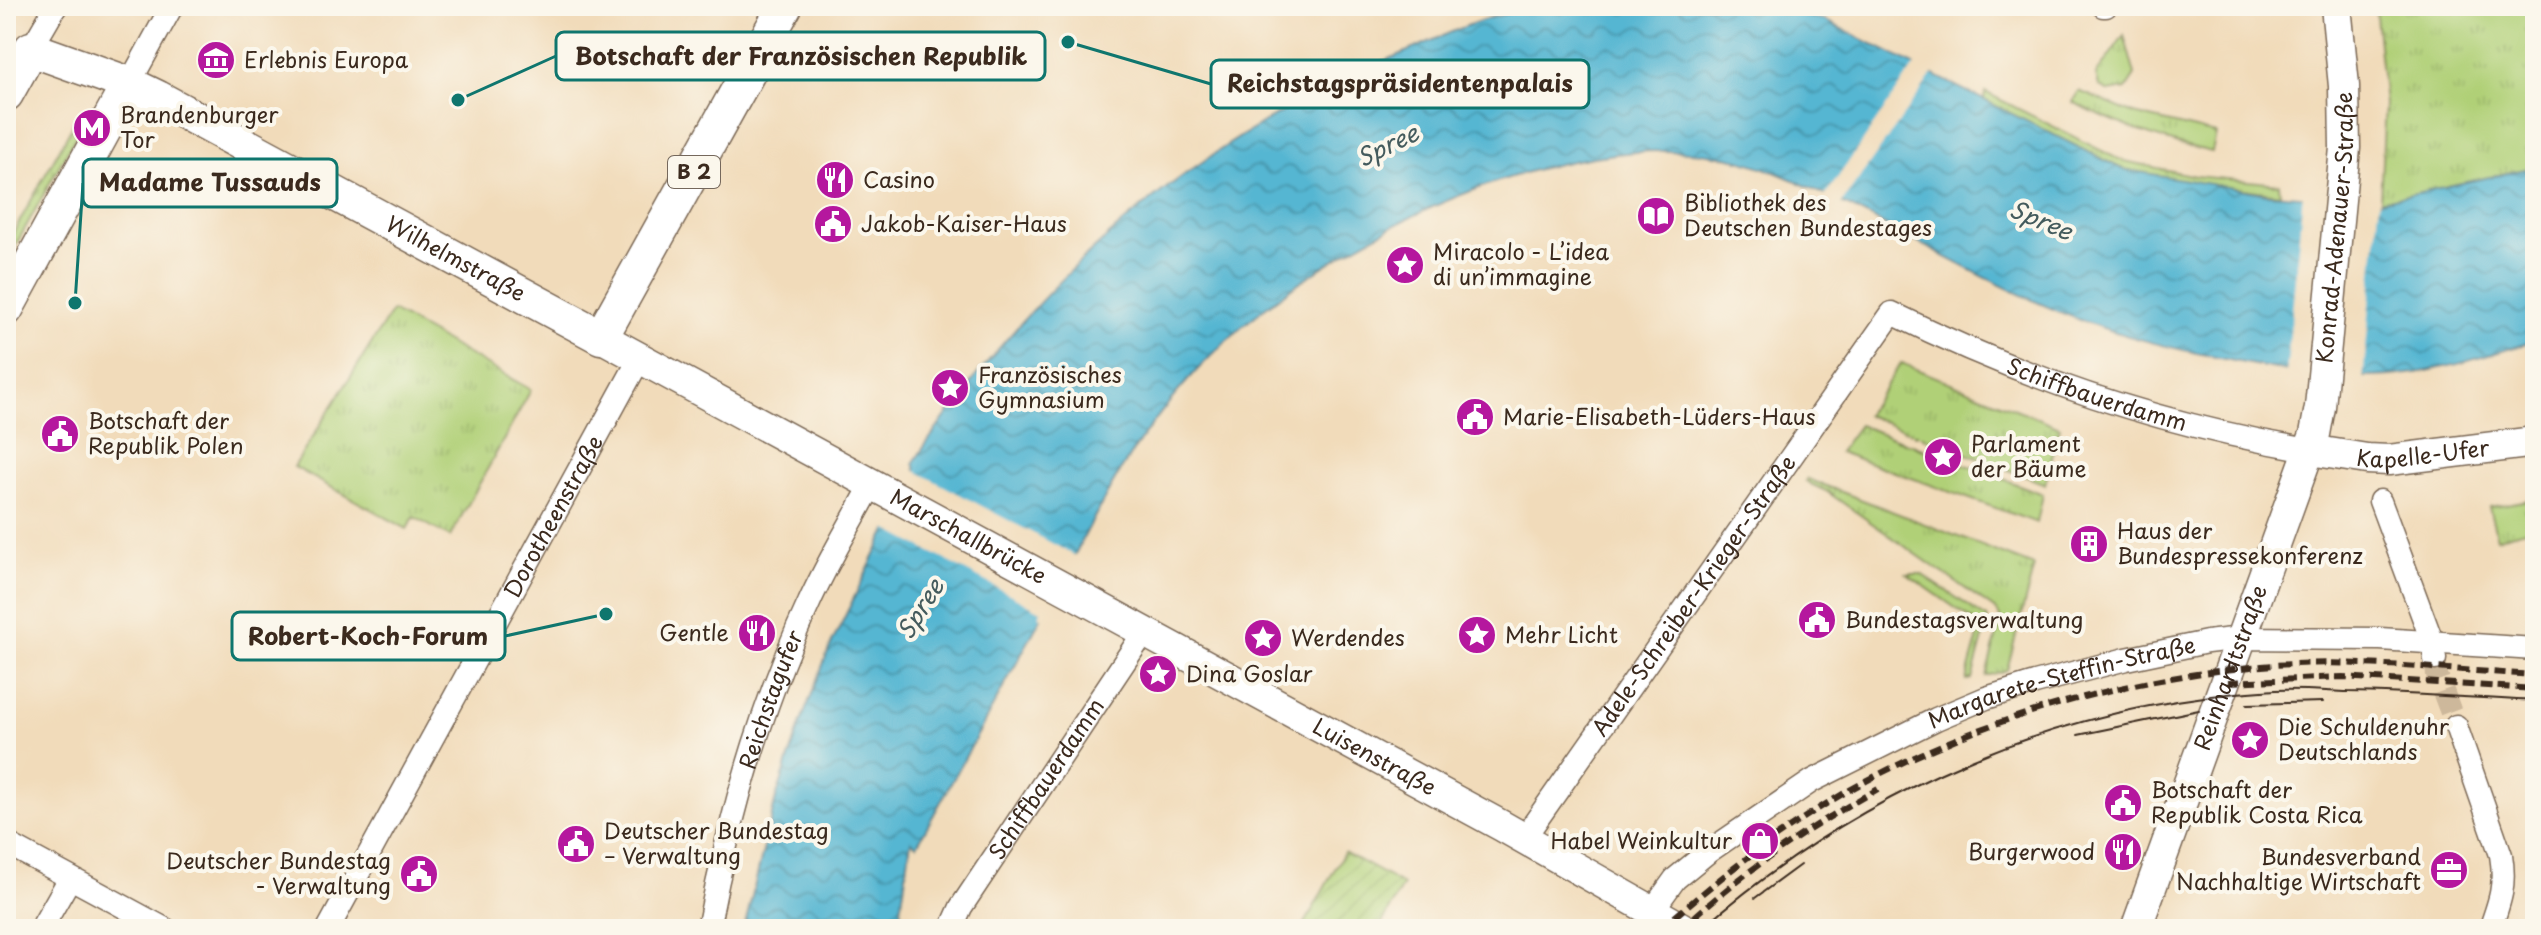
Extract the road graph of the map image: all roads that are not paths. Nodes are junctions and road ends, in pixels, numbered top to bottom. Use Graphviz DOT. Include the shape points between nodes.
graph roads {
  1 [pos="56,6"];
  2 [pos="172,6"];
  3 [pos="785,6"];
  4 [pos="2336,6"];
  5 [pos="31,49"];
  6 [pos="129,84"];
  7 [pos="6,94"];
  8 [pos="6,309"];
  9 [pos="1892,313"];
  10 [pos="601,337"];
  11 [pos="640,358"];
  12 [pos="2535,442"];
  13 [pos="2310,450"];
  14 [pos="880,489"];
  15 [pos="2380,501"];
  16 [pos="1064,587"];
  17 [pos="1145,631"];
  18 [pos="2241,638"];
  19 [pos="2535,649"];
  20 [pos="2434,650"];
  21 [pos="2456,726"];
  22 [pos="1524,838"];
  23 [pos="6,843"];
  24 [pos="70,878"];
  25 [pos="1652,911"];
  26 [pos="41,929"];
  27 [pos="165,929"];
  28 [pos="328,929"];
  29 [pos="708,929"];
  30 [pos="951,929"];
  31 [pos="1684,929"];
  32 [pos="2136,929"];
  33 [pos="2490,929"];
  1 -- 5 [label="street"];
  2 -- 6 [label="street"];
  3 -- 10 [label="main road, B 2"];
  4 -- 13 [label="street, Konrad-Adenauer-Straße" via="2344,162 2320,407"];
  5 -- 6 [label="main road, Wilhelmstraße"];
  5 -- 7 [label="main road"];
  6 -- 8 [label="main road"];
  6 -- 10 [label="main road, Wilhelmstraße"];
  9 -- 13 [label="street, Schiffbauerdamm" via="1952,342 2097,397"];
  9 -- 22 [label="street, Adele-Schreiber-Krieger-Straße"];
  10 -- 11 [label="street, Wilhelmstraße"];
  11 -- 14 [label="street, Wilhelmstraße"];
  11 -- 28 [label="street, Dorotheenstraße"];
  12 -- 13 [label="street, Kapelle-Ufer" via="2389,460"];
  13 -- 18 [label="street, Reinhardtstraße"];
  14 -- 16 [label="street, Marschallbrücke"];
  14 -- 29 [label="street, Reichstagufer" via="809,603 769,698 719,869"];
  15 -- 20 [label="street"];
  16 -- 17 [label="street, Luisenstraße"];
  17 -- 22 [label="street, Luisenstraße"];
  17 -- 30 [label="street, Schiffbauerdamm"];
  18 -- 20 [label="street, Margarete-Steffin-Straße"];
  18 -- 25 [label="street, Margarete-Steffin-Straße" via="2055,677 1926,724 1782,799 1675,879"];
  18 -- 32 [label="street, Reinhardtstraße"];
  19 -- 20 [label="street, Margarete-Steffin-Straße"];
  21 -- 33 [label="street" via="2504,873"];
  22 -- 25 [label="street, Luisenstraße"];
  23 -- 24 [label="street"];
  24 -- 26 [label="street"];
  24 -- 27 [label="street"];
  25 -- 31 [label="street, Luisenstraße"];
}
